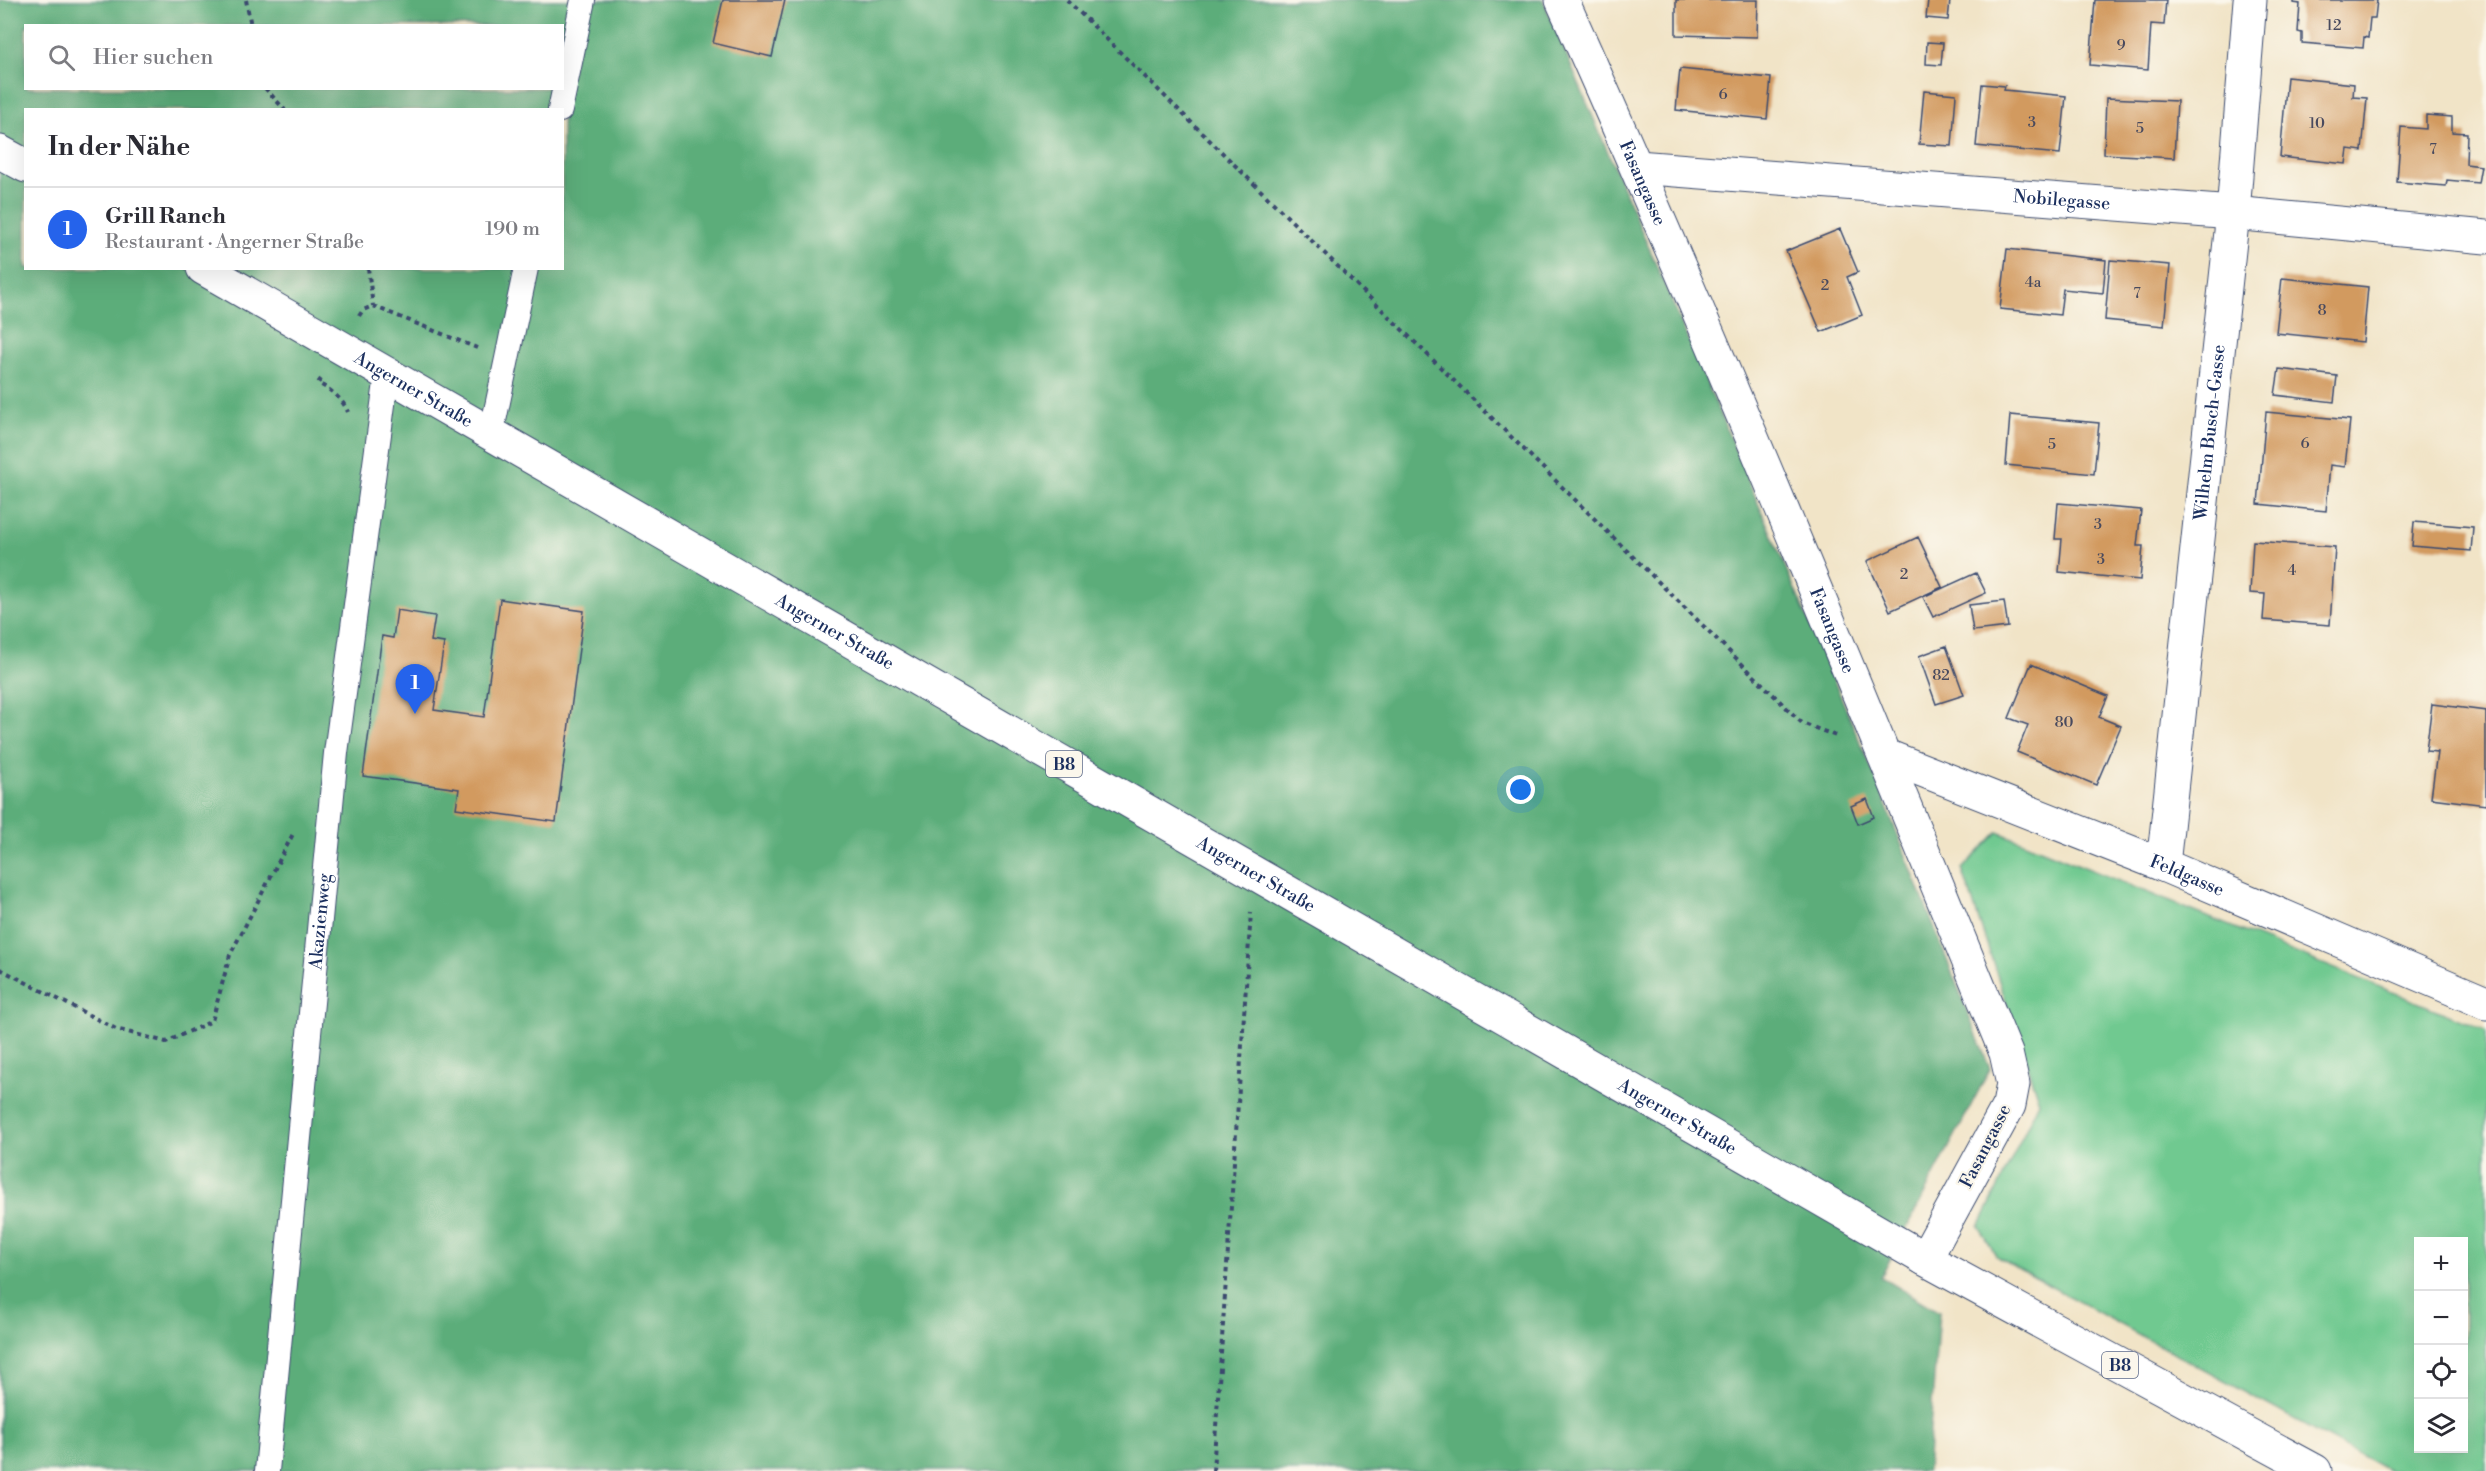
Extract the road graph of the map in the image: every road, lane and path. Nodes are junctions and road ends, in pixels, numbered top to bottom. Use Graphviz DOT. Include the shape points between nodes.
graph roads {
  1 [pos="246,0"];
  2 [pos="583,0"];
  3 [pos="1067,0"];
  4 [pos="1562,0"];
  5 [pos="2250,0"];
  6 [pos="251,24"];
  7 [pos="267,90"];
  8 [pos="283,108"];
  9 [pos="560,108"];
  10 [pos="0,152"];
  11 [pos="24,165"];
  12 [pos="1637,167"];
  13 [pos="2233,213"];
  14 [pos="2486,237"];
  15 [pos="206,270"];
  16 [pos="368,270"];
  17 [pos="526,270"];
  18 [pos="373,306"];
  19 [pos="387,375"];
  20 [pos="491,435"];
  21 [pos="1884,755"];
  22 [pos="299,824"];
  23 [pos="2163,865"];
  24 [pos="1254,874"];
  25 [pos="0,969"];
  26 [pos="2486,1003"];
  27 [pos="1925,1259"];
  28 [pos="267,1471"];
  29 [pos="1213,1471"];
  30 [pos="2314,1471"];
  1 -- 6 [label="path"];
  2 -- 9 [label="lane"];
  3 -- 21 [label="path" via="1802,723"];
  4 -- 12 [label="street, Fasangasse"];
  5 -- 13 [label="street, Wilhelm Busch-Gasse"];
  7 -- 8 [label="path"];
  10 -- 11 [label="street"];
  12 -- 13 [label="street, Nobilegasse"];
  12 -- 21 [label="street, Fasangasse"];
  13 -- 14 [label="street, Nobilegasse"];
  13 -- 23 [label="street, Wilhelm Busch-Gasse"];
  15 -- 19 [label="street, Angerner Straße / B8"];
  16 -- 18 [label="path"];
  17 -- 20 [label="lane"];
  19 -- 20 [label="street, Angerner Straße / B8"];
  19 -- 28 [label="lane, Akazienweg" via="336,753"];
  20 -- 24 [label="street, Angerner Straße / B8"];
  21 -- 23 [label="street, Feldgasse"];
  21 -- 27 [label="street, Fasangasse" via="2006,1053 2013,1084 2009,1105"];
  22 -- 25 [label="path" via="230,955 212,1022 166,1042 116,1029"];
  23 -- 26 [label="street, Feldgasse"];
  24 -- 27 [label="street, Angerner Straße / B8"];
  24 -- 29 [label="path"];
  27 -- 30 [label="street, Angerner Straße / B8"];
}
